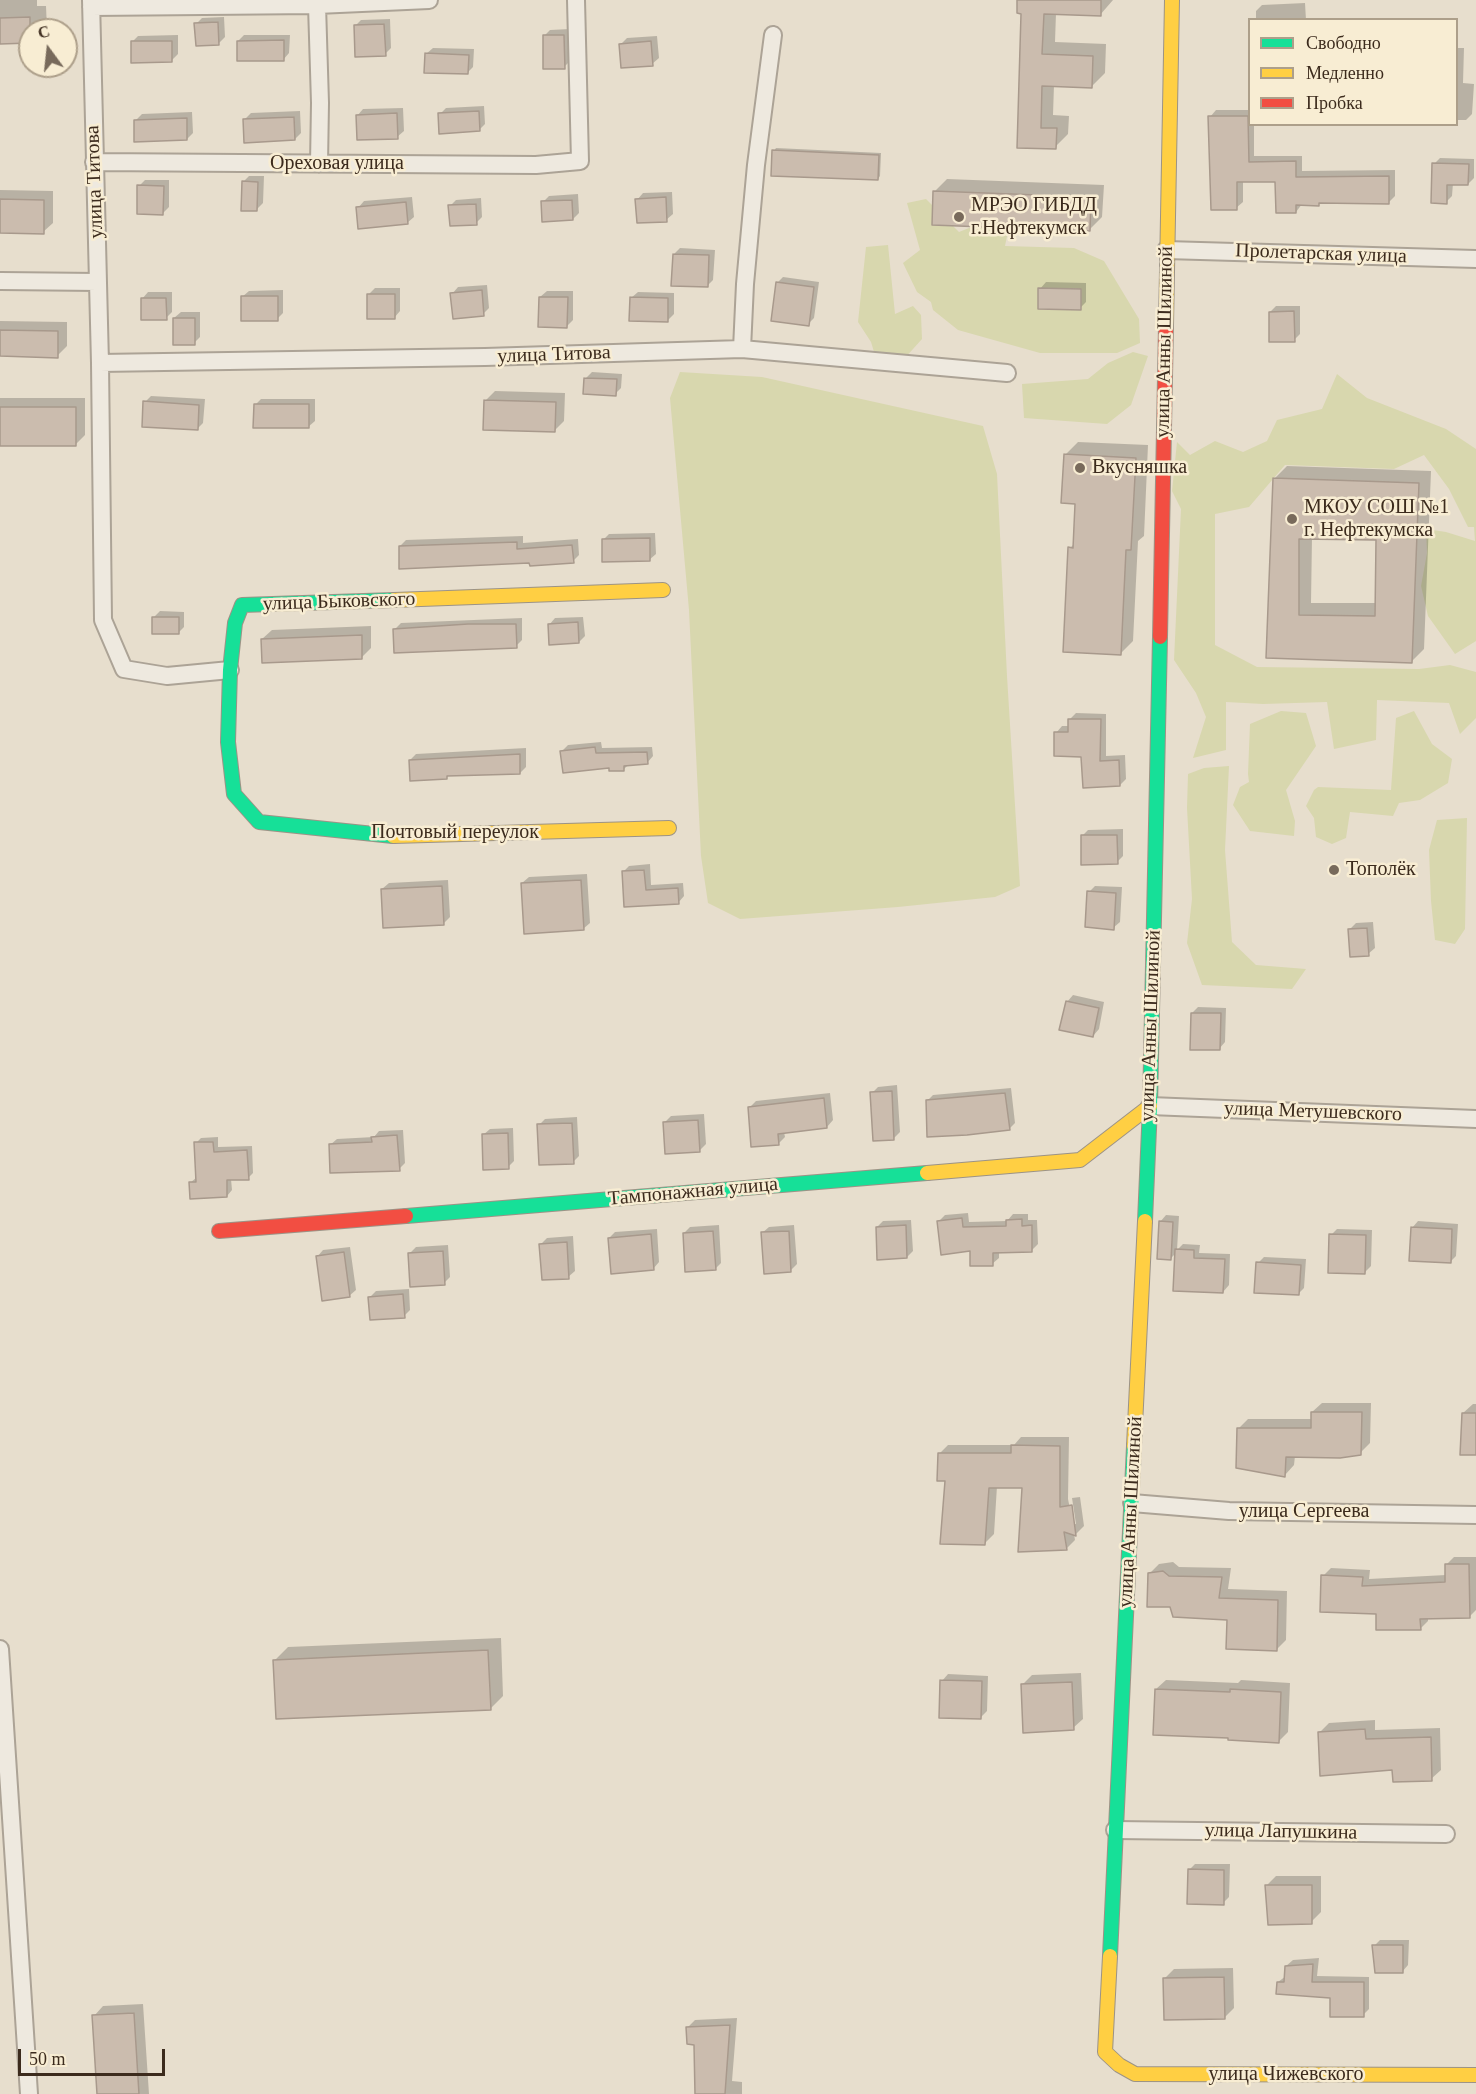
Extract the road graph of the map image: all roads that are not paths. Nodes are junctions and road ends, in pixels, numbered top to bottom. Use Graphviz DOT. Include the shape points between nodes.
graph roads {
  1 [pos="429,0"];
  2 [pos="576,0"];
  3 [pos="1172,0"];
  4 [pos="91,4"];
  5 [pos="317,5"];
  6 [pos="773,35"];
  7 [pos="94,162"];
  8 [pos="319,164"];
  9 [pos="1166,250"];
  10 [pos="1476,259"];
  11 [pos="0,281"];
  12 [pos="98,282"];
  13 [pos="742,349"];
  14 [pos="100,363"];
  15 [pos="1007,374"];
  16 [pos="663,590"];
  17 [pos="230,670"];
  18 [pos="669,828"];
  19 [pos="1150,1106"];
  20 [pos="1476,1119"];
  21 [pos="219,1231"];
  22 [pos="1132,1503"];
  23 [pos="1476,1515"];
  24 [pos="0,1649"];
  25 [pos="1115,1830"];
  26 [pos="1446,1834"];
  27 [pos="1105,2052"];
  28 [pos="1476,2075"];
  29 [pos="29,2094"];
  1 -- 5 [label="street"];
  2 -- 8 [label="street, Ореховая улица" via="579,161 536,165"];
  3 -- 9 [label="street, улица Анны Шилиной"];
  4 -- 5 [label="street"];
  4 -- 7 [label="street, улица Титова"];
  5 -- 8 [label="street"];
  6 -- 13 [label="street" via="755,177"];
  7 -- 8 [label="street, Ореховая улица"];
  7 -- 12 [label="street, улица Титова"];
  9 -- 10 [label="street, Пролетарская улица"];
  9 -- 19 [label="street, улица Анны Шилиной"];
  11 -- 12 [label="street"];
  12 -- 14 [label="street, улица Титова"];
  13 -- 14 [label="street, улица Титова"];
  13 -- 15 [label="street, улица Титова"];
  14 -- 17 [label="street, улица Титова" via="103,620 124,669 167,676"];
  16 -- 17 [label="street, улица Быковского" via="242,605 235,623"];
  17 -- 18 [label="street, Почтовый переулок" via="228,742 234,794 259,822 399,837"];
  19 -- 20 [label="street, улица Метушевского"];
  19 -- 21 [label="street, Тампонажная улица" via="1080,1160"];
  19 -- 22 [label="street, улица Анны Шилиной"];
  22 -- 23 [label="street, улица Сергеева" via="1229,1512"];
  22 -- 25 [label="street, улица Анны Шилиной"];
  24 -- 29 [label="street"];
  25 -- 26 [label="street, улица Лапушкина"];
  25 -- 27 [label="street, улица Анны Шилиной"];
  27 -- 28 [label="street, улица Чижевского" via="1135,2074"];
}
